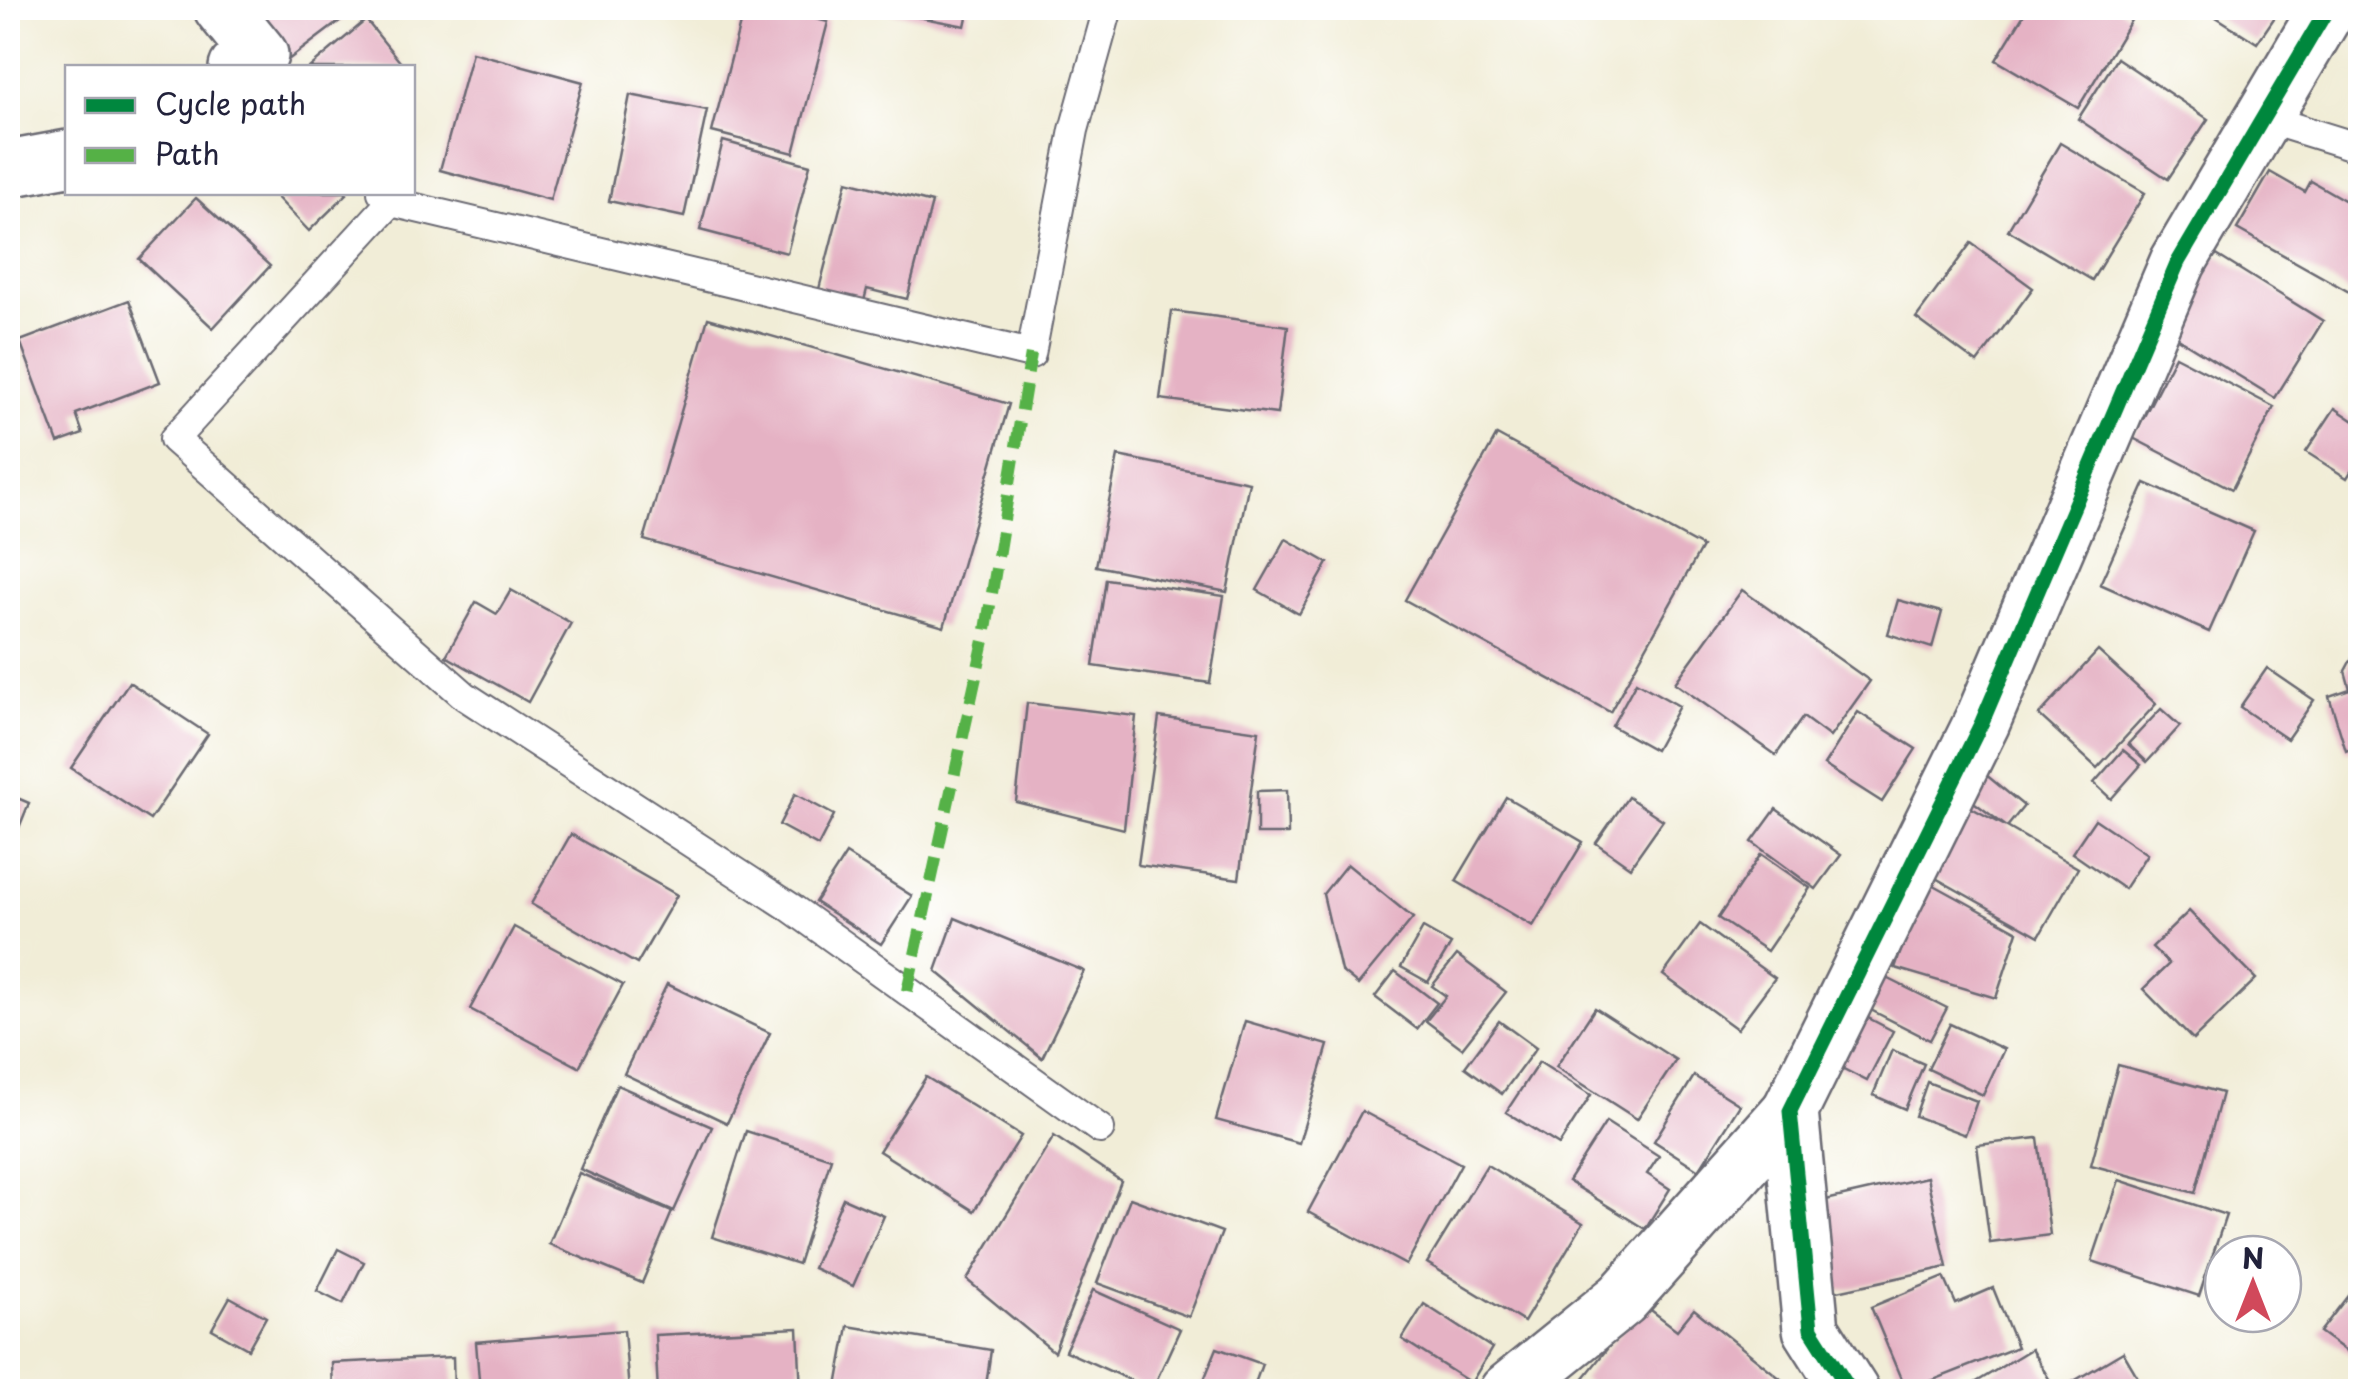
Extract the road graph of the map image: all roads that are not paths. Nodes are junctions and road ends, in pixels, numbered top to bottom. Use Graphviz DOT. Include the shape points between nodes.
graph roads {
  1 [pos="222,8"];
  2 [pos="1108,8"];
  3 [pos="2328,8"];
  4 [pos="256,63"];
  5 [pos="2263,118"];
  6 [pos="2360,148"];
  7 [pos="65,158"];
  8 [pos="8,168"];
  9 [pos="387,197"];
  10 [pos="1790,1111"];
  11 [pos="1100,1128"];
  12 [pos="1507,1392"];
  13 [pos="1852,1392"];
  1 -- 4 [label="street"];
  2 -- 9 [label="lane" via="1074,130 1031,354"];
  3 -- 5 [label="street"];
  5 -- 6 [label="lane"];
  5 -- 10 [label="street" via="2178,262 1982,722"];
  7 -- 8 [label="street"];
  9 -- 11 [label="lane" via="174,439 465,696 790,907"];
  10 -- 12 [label="street" via="1622,1299"];
  10 -- 13 [label="street" via="1812,1330"];
}
